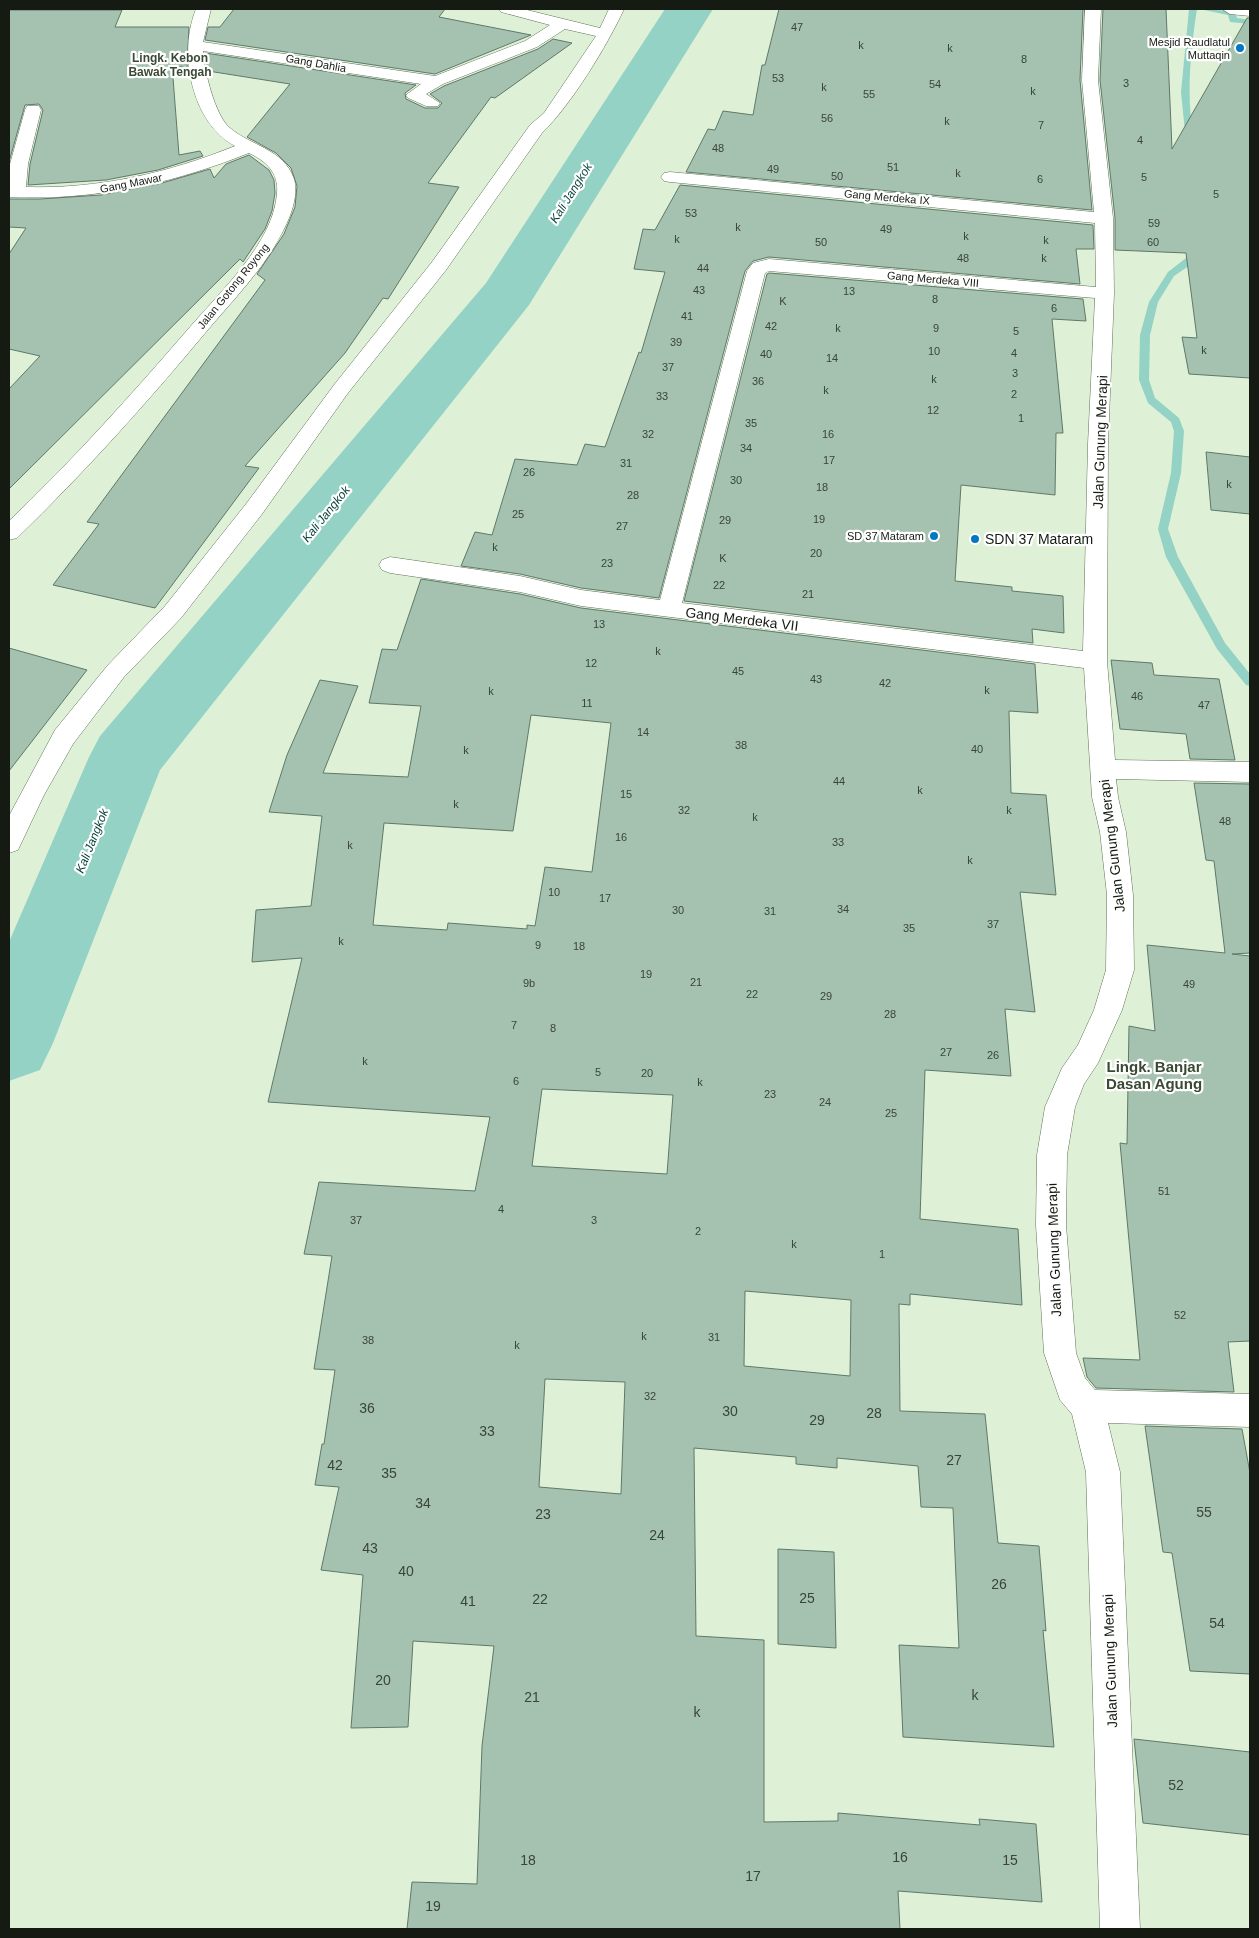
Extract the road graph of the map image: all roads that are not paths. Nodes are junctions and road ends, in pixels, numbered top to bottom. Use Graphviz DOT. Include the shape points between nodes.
graph roads {
  1 [pos="203,9"];
  2 [pos="506,9"];
  3 [pos="616,9"];
  4 [pos="1093,9"];
  5 [pos="1230,9"];
  6 [pos="1250,11"];
  7 [pos="563,23"];
  8 [pos="605,34"];
  9 [pos="194,45"];
  10 [pos="437,82"];
  11 [pos="432,103"];
  12 [pos="33,110"];
  13 [pos="249,147"];
  14 [pos="670,177"];
  15 [pos="13,192"];
  16 [pos="1104,218"];
  17 [pos="1105,292"];
  18 [pos="9,533"];
  19 [pos="390,565"];
  20 [pos="669,610"];
  21 [pos="1095,661"];
  22 [pos="1103,769"];
  23 [pos="1250,772"];
  24 [pos="9,843"];
  25 [pos="1087,1406"];
  26 [pos="1250,1410"];
  27 [pos="1120,1929"];
  1 -- 9 [label="street, Jalan Gotong Royong" via="197,22"];
  2 -- 7 [label="street"];
  3 -- 8 [label="street"];
  4 -- 16 [label="street, Jalan Gunung Merapi" via="1090,80"];
  5 -- 6 [label="street"];
  7 -- 8 [label="street"];
  7 -- 10 [label="street" via="531,44"];
  8 -- 24 [label="street" via="550,116 536,129 439,266 341,389 254,509 172,612 116,671 64,737"];
  9 -- 10 [label="street, Gang Dahlia"];
  9 -- 13 [label="street, Jalan Gotong Royong" via="197,75 215,120 222,132"];
  10 -- 11 [label="street" via="414,95"];
  12 -- 15 [label="street"];
  13 -- 15 [label="street, Gang Mawar" via="206,166 142,183 93,190"];
  13 -- 18 [label="street, Jalan Gotong Royong" via="271,159 285,179 284,202 270,239 254,264 120,419"];
  14 -- 16 [label="street, Gang Merdeka IX"];
  16 -- 17 [label="street, Jalan Gunung Merapi"];
  17 -- 20 [label="street, Gang Merdeka VIII" via="769,265 760,267 756,271 715,424"];
  17 -- 21 [label="street, Jalan Gunung Merapi" via="1098,444"];
  19 -- 20 [label="street, Gang Merdeka VII"];
  20 -- 21 [label="street, Gang Merdeka VII"];
  21 -- 22 [label="street, Jalan Gunung Merapi"];
  22 -- 23 [label="street"];
  22 -- 25 [label="street, Jalan Gunung Merapi" via="1120,896 1120,970 1101,1027 1072,1077 1060,1107 1052,1155 1053,1276 1060,1353 1072,1388"];
  25 -- 26 [label="street"];
  25 -- 27 [label="street, Jalan Gunung Merapi" via="1103,1472"];
}
